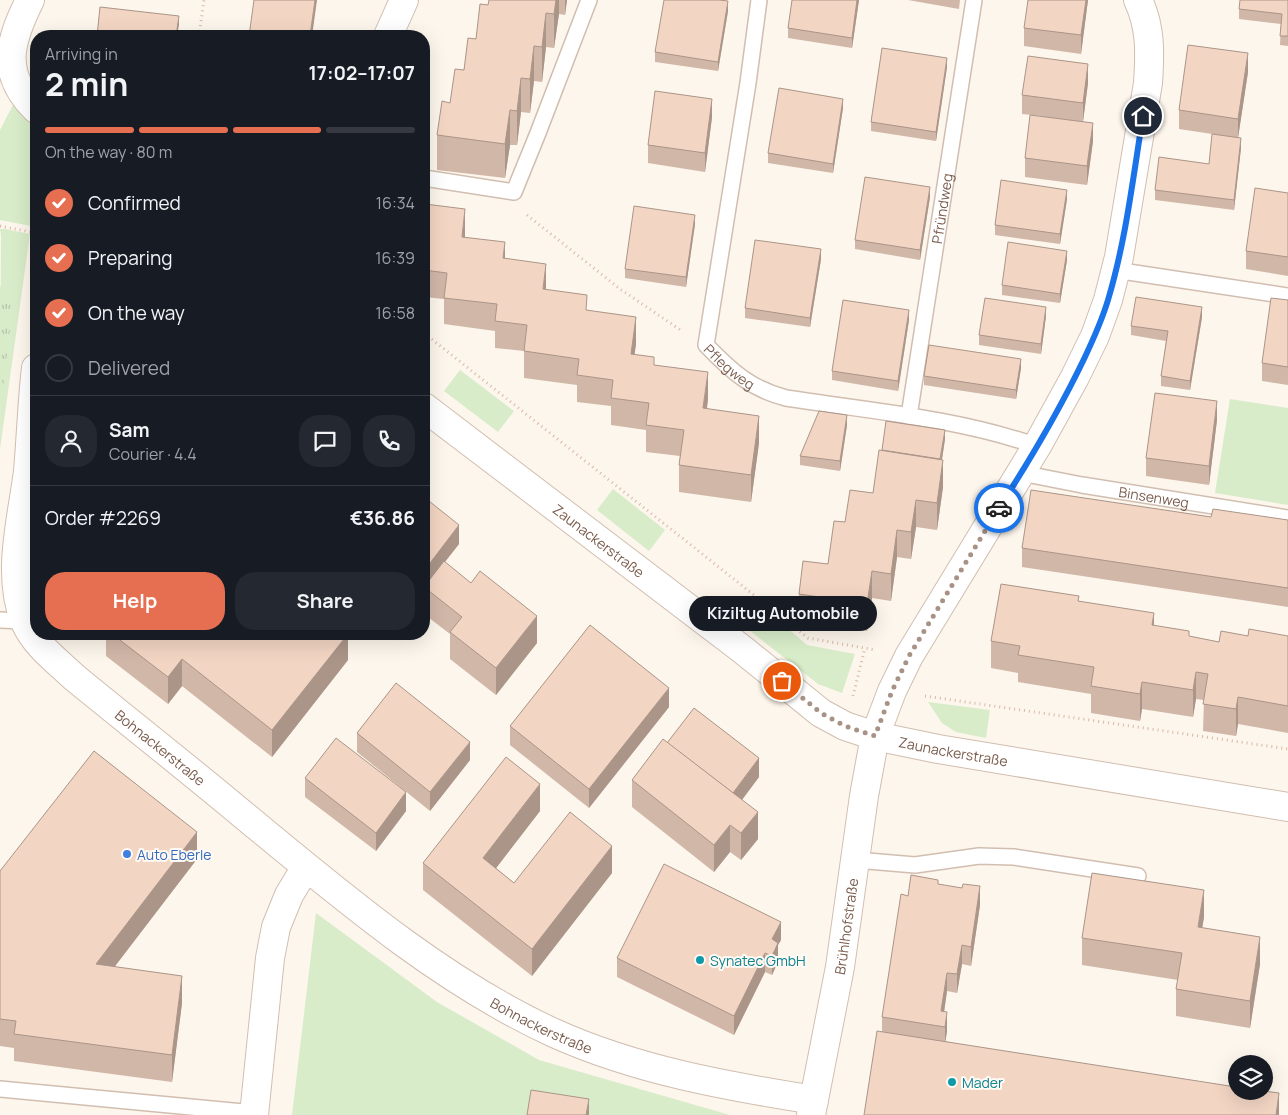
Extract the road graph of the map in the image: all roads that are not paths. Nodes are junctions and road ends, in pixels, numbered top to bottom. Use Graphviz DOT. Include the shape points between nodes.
graph roads {
  1 [pos="30,0"];
  2 [pos="404,0"];
  3 [pos="588,0"];
  4 [pos="759,0"];
  5 [pos="974,0"];
  6 [pos="1138,0"];
  7 [pos="391,30"];
  8 [pos="30,104"];
  9 [pos="430,179"];
  10 [pos="1115,270"];
  11 [pos="1288,296"];
  12 [pos="430,412"];
  13 [pos="909,416"];
  14 [pos="30,445"];
  15 [pos="1037,446"];
  16 [pos="1021,473"];
  17 [pos="1288,518"];
  18 [pos="12,620"];
  19 [pos="30,635"];
  20 [pos="35,640"];
  21 [pos="875,736"];
  22 [pos="1288,807"];
  23 [pos="856,860"];
  24 [pos="306,867"];
  25 [pos="1138,876"];
  26 [pos="0,1089"];
  27 [pos="813,1108"];
  28 [pos="254,1114"];
  1 -- 8 [label="street" via="13,36 8,58 14,85"];
  2 -- 7 [label="street"];
  3 -- 9 [label="lane" via="514,192"];
  4 -- 13 [label="lane, Pflegweg" via="706,345 748,383 769,393"];
  5 -- 13 [label="lane, Pfründweg"];
  6 -- 10 [label="street, Brühlhofstraße" via="1148,29 1148,83"];
  10 -- 11 [label="lane"];
  10 -- 15 [label="street, Brühlhofstraße" via="1095,336"];
  12 -- 21 [label="street, Zaunackerstraße" via="821,713 845,726"];
  13 -- 15 [label="lane, Pflegweg" via="968,426"];
  14 -- 18 [label="street, Bohnackerstraße"];
  15 -- 16 [label="street, Brühlhofstraße"];
  16 -- 17 [label="lane, Binsenweg"];
  16 -- 21 [label="street, Brühlhofstraße" via="909,656"];
  18 -- 19 [label="street, Bohnackerstraße"];
  20 -- 24 [label="street, Bohnackerstraße" via="75,678"];
  21 -- 22 [label="street, Zaunackerstraße"];
  21 -- 23 [label="street, Brühlhofstraße"];
  23 -- 25 [label="lane" via="915,865 979,856 1014,857"];
  23 -- 27 [label="street, Brühlhofstraße" via="840,968"];
  24 -- 27 [label="street, Bohnackerstraße" via="442,969 554,1033 646,1066"];
  24 -- 28 [label="street" via="289,895 276,927"];
  26 -- 28 [label="lane"];
}
